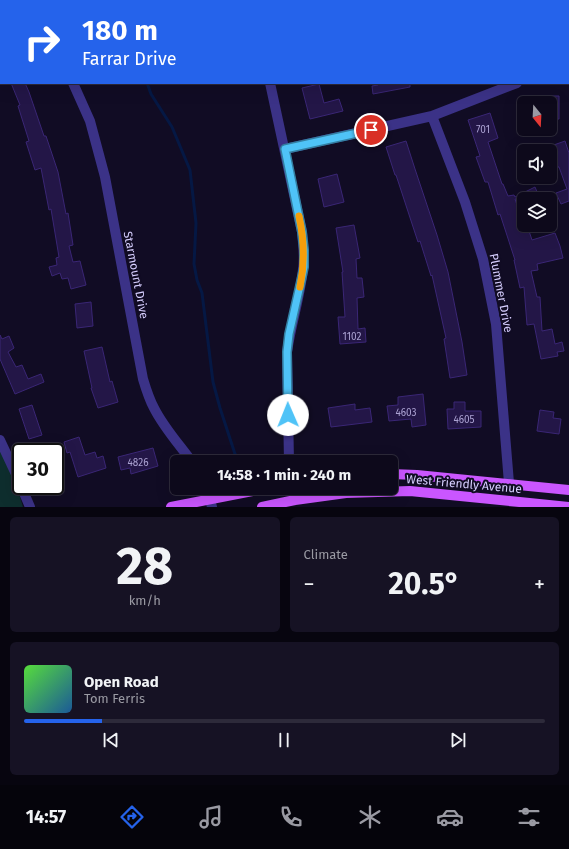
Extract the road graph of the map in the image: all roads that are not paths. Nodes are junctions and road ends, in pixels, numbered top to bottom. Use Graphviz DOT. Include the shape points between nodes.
graph roads {
  1 [pos="74,84"];
  2 [pos="270,84"];
  3 [pos="514,84"];
  4 [pos="432,116"];
  5 [pos="285,149"];
  6 [pos="0,440"];
  7 [pos="187,455"];
  8 [pos="289,455"];
  9 [pos="12,466"];
  10 [pos="398,474"];
  11 [pos="509,483"];
  12 [pos="569,490"];
  13 [pos="25,495"];
  14 [pos="236,495"];
  15 [pos="212,503"];
  16 [pos="511,504"];
  17 [pos="30,507"];
  18 [pos="171,507"];
  19 [pos="262,507"];
  20 [pos="569,507"];
  1 -- 7 [label="street, Starmount Drive" via="90,121 105,177 148,396 154,409"];
  2 -- 5 [label="street"];
  3 -- 4 [label="street"];
  4 -- 5 [label="street"];
  4 -- 11 [label="street, Plummer Drive" via="465,202 483,259 496,324"];
  5 -- 8 [label="street" via="304,250 304,267 287,352"];
  6 -- 9 [label="street"];
  10 -- 11 [label="main road, West Friendly Avenue"];
  11 -- 12 [label="main road, West Friendly Avenue"];
  13 -- 17 [label="street"];
  14 -- 15 [label="main road"];
  15 -- 18 [label="main road"];
  16 -- 19 [label="main road, West Friendly Avenue" via="410,491 346,493"];
  16 -- 20 [label="main road, West Friendly Avenue"];
}
